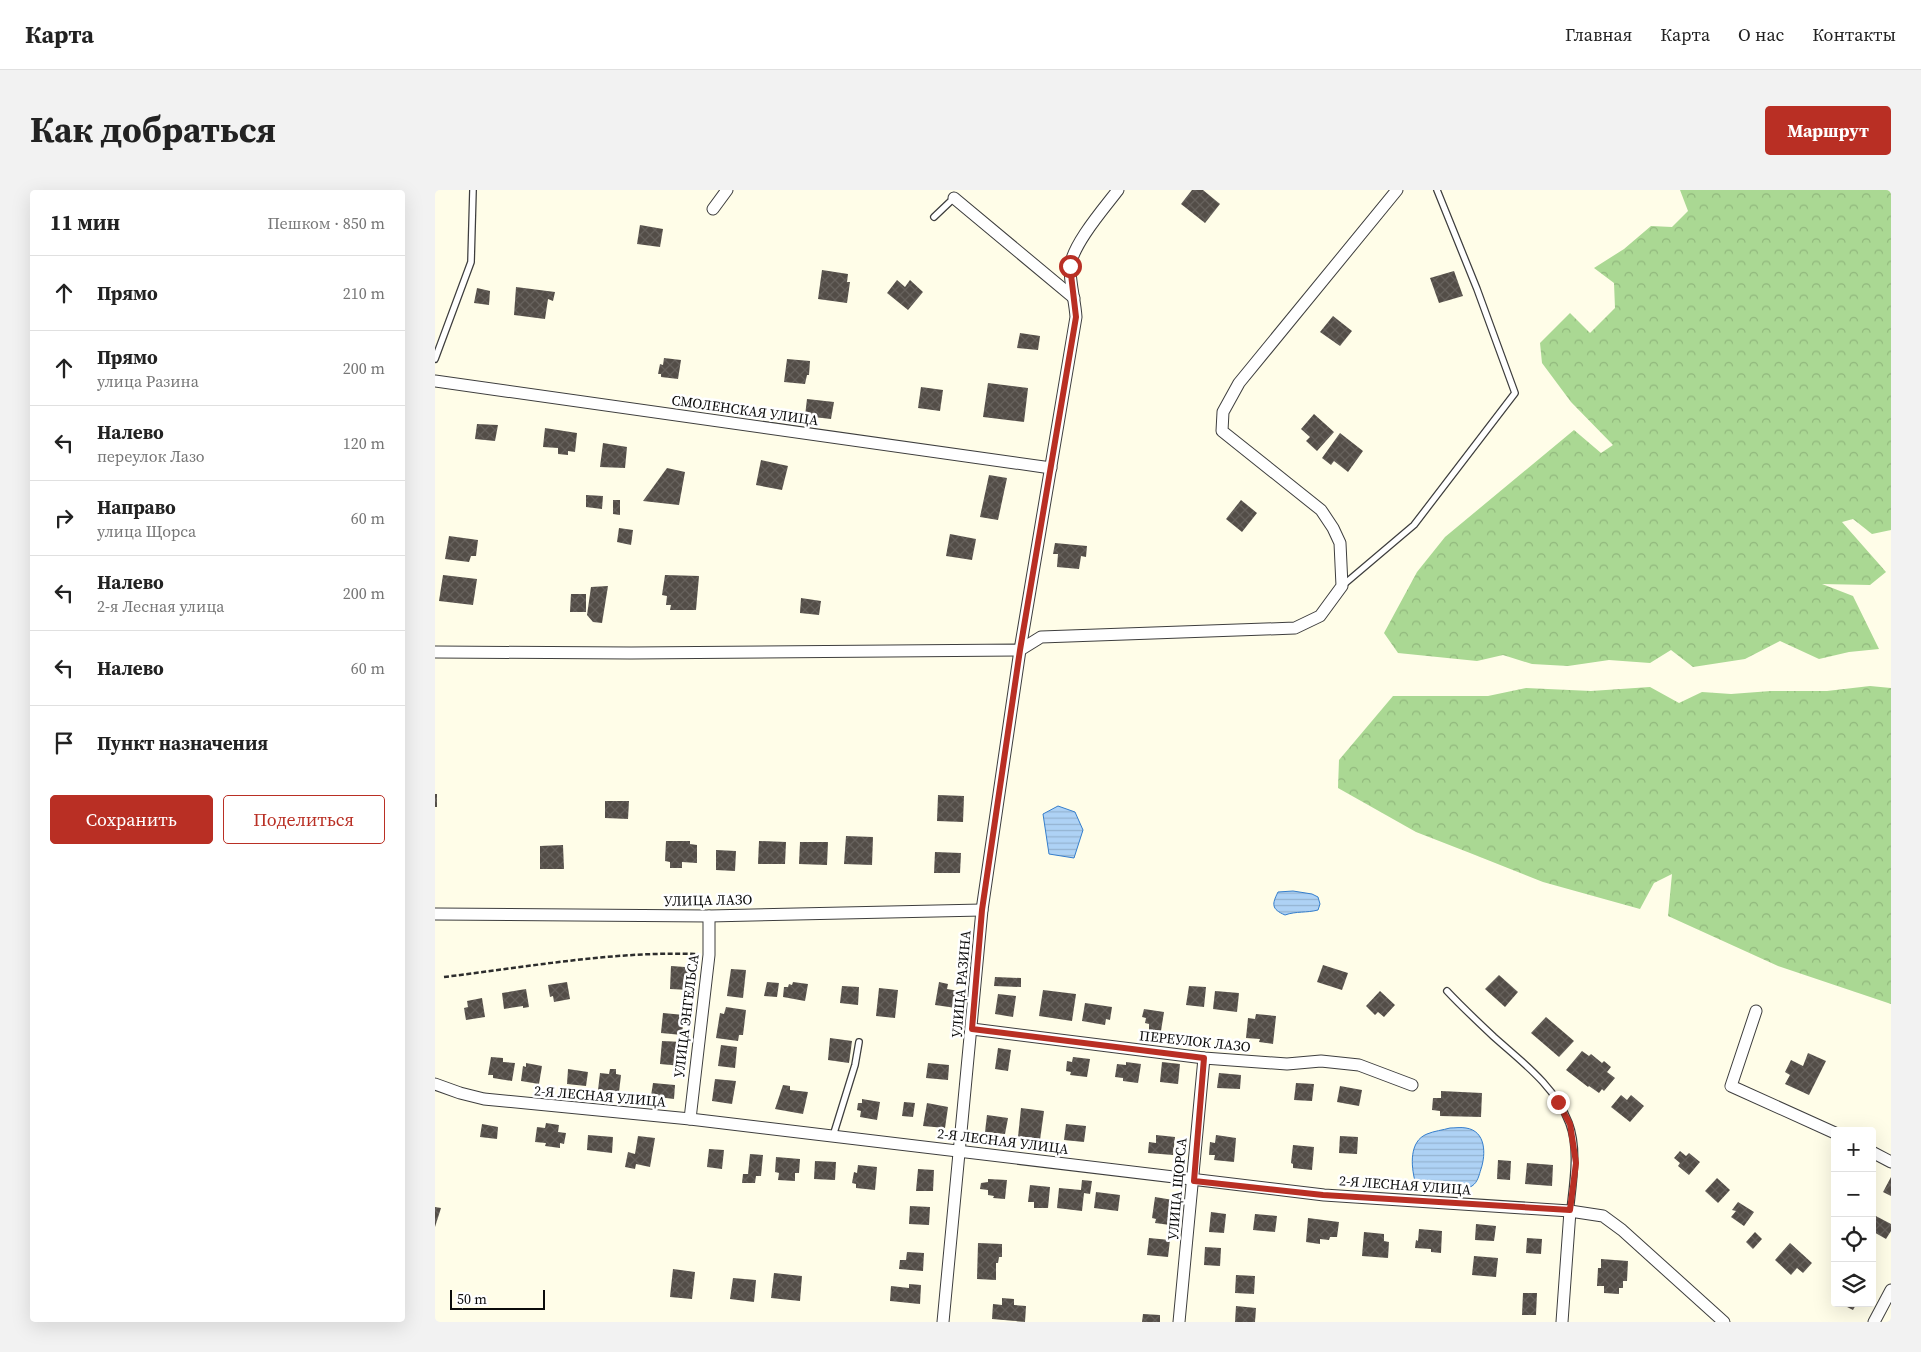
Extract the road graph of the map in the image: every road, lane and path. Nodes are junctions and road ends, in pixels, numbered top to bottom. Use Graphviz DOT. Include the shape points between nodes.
graph roads {
  1 [pos="473,190"];
  2 [pos="727,190"];
  3 [pos="1118,190"];
  4 [pos="1397,190"];
  5 [pos="1437,190"];
  6 [pos="954,198"];
  7 [pos="713,209"];
  8 [pos="934,217"];
  9 [pos="1075,298"];
  10 [pos="435,359"];
  11 [pos="435,381"];
  12 [pos="1051,468"];
  13 [pos="1342,586"];
  14 [pos="1020,650"];
  15 [pos="435,652"];
  16 [pos="982,910"];
  17 [pos="435,914"];
  18 [pos="709,916"];
  19 [pos="709,954"];
  20 [pos="444,977"];
  21 [pos="1447,992"];
  22 [pos="1756,1012"];
  23 [pos="972,1029"];
  24 [pos="859,1042"];
  25 [pos="1204,1058"];
  26 [pos="435,1084"];
  27 [pos="1412,1085"];
  28 [pos="689,1119"];
  29 [pos="1831,1131"];
  30 [pos="833,1136"];
  31 [pos="960,1150"];
  32 [pos="1876,1154"];
  33 [pos="1891,1162"];
  34 [pos="1194,1181"];
  35 [pos="1570,1210"];
  36 [pos="1891,1290"];
  37 [pos="1881,1317"];
  38 [pos="943,1322"];
  39 [pos="1179,1322"];
  40 [pos="1562,1322"];
  41 [pos="1725,1322"];
  1 -- 10 [label="lane" via="471,262"];
  2 -- 7 [label="street"];
  3 -- 9 [label="street, УЛИЦА РАЗИНА" via="1074,251 1070,266"];
  4 -- 13 [label="street" via="1239,383 1223,412 1223,431 1321,510 1340,544"];
  5 -- 13 [label="lane" via="1515,393 1415,525"];
  6 -- 8 [label="lane"];
  6 -- 9 [label="street"];
  9 -- 12 [label="street, УЛИЦА РАЗИНА" via="1076,317"];
  11 -- 12 [label="street, СМОЛЕНСКАЯ УЛИЦА"];
  12 -- 14 [label="street, УЛИЦА РАЗИНА"];
  13 -- 14 [label="street" via="1320,616 1295,628 1041,637"];
  14 -- 15 [label="street"];
  14 -- 16 [label="street, УЛИЦА РАЗИНА"];
  16 -- 18 [label="street, УЛИЦА ЛАЗО"];
  16 -- 23 [label="street, УЛИЦА РАЗИНА"];
  17 -- 18 [label="street, УЛИЦА ЛАЗО"];
  18 -- 19 [label="street, УЛИЦА ЭНГЕЛЬСА"];
  19 -- 20 [label="path" via="608,956"];
  19 -- 28 [label="street, УЛИЦА ЭНГЕЛЬСА"];
  21 -- 35 [label="lane" via="1537,1075 1558,1102 1570,1124 1576,1163"];
  22 -- 29 [label="street" via="1731,1086"];
  23 -- 25 [label="street, ПЕРЕУЛОК ЛАЗО"];
  23 -- 31 [label="street, УЛИЦА РАЗИНА"];
  24 -- 30 [label="lane"];
  25 -- 27 [label="street, ПЕРЕУЛОК ЛАЗО" via="1359,1065"];
  25 -- 34 [label="street, УЛИЦА ЩОРСА"];
  26 -- 28 [label="street, 2-Я ЛЕСНАЯ УЛИЦА" via="484,1099"];
  28 -- 30 [label="street, 2-Я ЛЕСНАЯ УЛИЦА"];
  30 -- 31 [label="street, 2-Я ЛЕСНАЯ УЛИЦА"];
  31 -- 34 [label="street, 2-Я ЛЕСНАЯ УЛИЦА"];
  31 -- 38 [label="street, УЛИЦА РАЗИНА"];
  32 -- 33 [label="street"];
  34 -- 35 [label="street, 2-Я ЛЕСНАЯ УЛИЦА" via="1323,1195"];
  34 -- 39 [label="street, УЛИЦА ЩОРСА"];
  35 -- 40 [label="street"];
  35 -- 41 [label="street, 2-Я ЛЕСНАЯ УЛИЦА" via="1603,1216"];
  36 -- 37 [label="street"];
}
